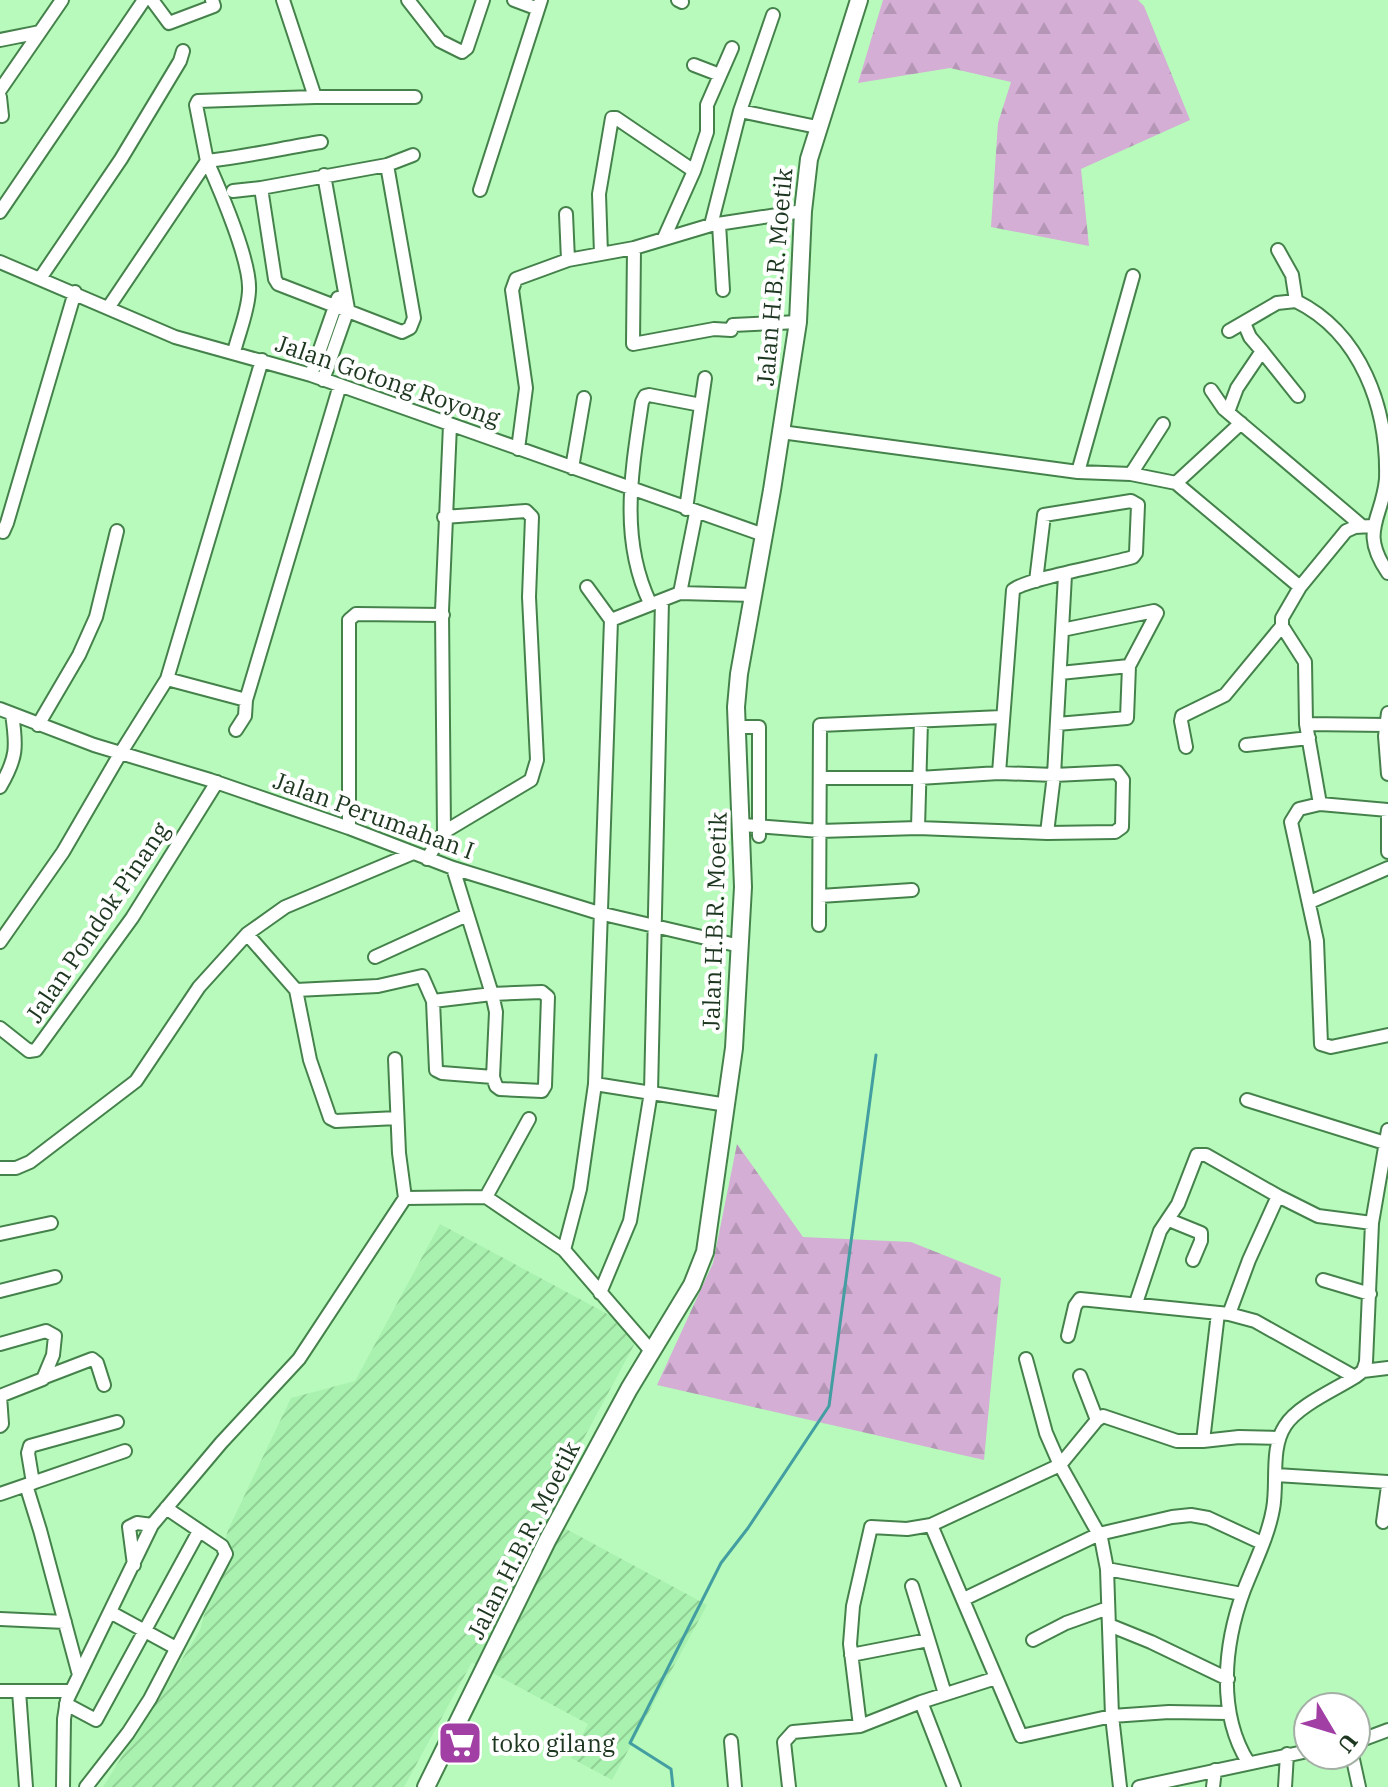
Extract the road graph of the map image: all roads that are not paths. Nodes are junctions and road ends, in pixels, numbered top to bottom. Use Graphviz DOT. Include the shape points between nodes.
graph roads {
  1 [pos="62,0"];
  2 [pos="144,0"];
  3 [pos="152,0"];
  4 [pos="212,0"];
  5 [pos="283,0"];
  6 [pos="408,0"];
  7 [pos="483,0"];
  8 [pos="514,0"];
  9 [pos="859,0"];
  10 [pos="539,4"];
  11 [pos="773,15"];
  12 [pos="40,32"];
  13 [pos="0,40"];
  14 [pos="732,48"];
  15 [pos="183,51"];
  16 [pos="694,65"];
  17 [pos="720,75"];
  18 [pos="0,90"];
  19 [pos="0,97"];
  20 [pos="315,97"];
  21 [pos="415,97"];
  22 [pos="740,111"];
  23 [pos="2,116"];
  24 [pos="817,127"];
  25 [pos="321,142"];
  26 [pos="413,155"];
  27 [pos="207,161"];
  28 [pos="387,165"];
  29 [pos="694,171"];
  30 [pos="324,175"];
  31 [pos="261,188"];
  32 [pos="480,190"];
  33 [pos="233,191"];
  34 [pos="803,211"];
  35 [pos="0,212"];
  36 [pos="566,214"];
  37 [pos="715,224"];
  38 [pos="664,238"];
  39 [pos="634,248"];
  40 [pos="1278,250"];
  41 [pos="601,254"];
  42 [pos="568,260"];
  43 [pos="0,262"];
  44 [pos="1133,276"];
  45 [pos="41,277"];
  46 [pos="723,290"];
  47 [pos="75,292"];
  48 [pos="1296,301"];
  49 [pos="108,308"];
  50 [pos="342,308"];
  51 [pos="798,322"];
  52 [pos="1244,323"];
  53 [pos="1229,331"];
  54 [pos="1262,351"];
  55 [pos="234,352"];
  56 [pos="262,360"];
  57 [pos="317,377"];
  58 [pos="705,378"];
  59 [pos="340,385"];
  60 [pos="1211,390"];
  61 [pos="1381,390"];
  62 [pos="1298,396"];
  63 [pos="584,398"];
  64 [pos="701,405"];
  65 [pos="1228,412"];
  66 [pos="1241,423"];
  67 [pos="1163,424"];
  68 [pos="450,425"];
  69 [pos="781,432"];
  70 [pos="518,449"];
  71 [pos="572,468"];
  72 [pos="1078,472"];
  73 [pos="1131,474"];
  74 [pos="1176,483"];
  75 [pos="629,489"];
  76 [pos="691,511"];
  77 [pos="444,517"];
  78 [pos="1367,526"];
  79 [pos="0,531"];
  80 [pos="117,531"];
  81 [pos="764,535"];
  82 [pos="1388,573"];
  83 [pos="1065,575"];
  84 [pos="1036,581"];
  85 [pos="587,587"];
  86 [pos="1300,587"];
  87 [pos="680,593"];
  88 [pos="753,595"];
  89 [pos="656,601"];
  90 [pos="443,615"];
  91 [pos="611,620"];
  92 [pos="1282,626"];
  93 [pos="1062,630"];
  94 [pos="1129,666"];
  95 [pos="1060,673"];
  96 [pos="167,679"];
  97 [pos="246,700"];
  98 [pos="6,711"];
  99 [pos="1002,717"];
  100 [pos="1387,719"];
  101 [pos="921,721"];
  102 [pos="1057,724"];
  103 [pos="1306,724"];
  104 [pos="38,725"];
  105 [pos="236,730"];
  106 [pos="1309,738"];
  107 [pos="1246,745"];
  108 [pos="1186,747"];
  109 [pos="120,754"];
  110 [pos="999,773"];
  111 [pos="1388,774"];
  112 [pos="1054,775"];
  113 [pos="820,778"];
  114 [pos="919,778"];
  115 [pos="217,782"];
  116 [pos="0,787"];
  117 [pos="1320,804"];
  118 [pos="1388,812"];
  119 [pos="349,828"];
  120 [pos="918,828"];
  121 [pos="751,830"];
  122 [pos="820,831"];
  123 [pos="444,832"];
  124 [pos="1047,833"];
  125 [pos="1388,852"];
  126 [pos="411,854"];
  127 [pos="427,859"];
  128 [pos="453,868"];
  129 [pos="1388,868"];
  130 [pos="912,890"];
  131 [pos="820,896"];
  132 [pos="1310,902"];
  133 [pos="599,913"];
  134 [pos="467,915"];
  135 [pos="654,924"];
  136 [pos="819,925"];
  137 [pos="247,934"];
  138 [pos="0,942"];
  139 [pos="740,946"];
  140 [pos="375,957"];
  141 [pos="296,990"];
  142 [pos="492,994"];
  143 [pos="433,1001"];
  144 [pos="0,1028"];
  145 [pos="1388,1035"];
  146 [pos="395,1059"];
  147 [pos="493,1077"];
  148 [pos="595,1084"];
  149 [pos="651,1092"];
  150 [pos="1247,1100"];
  151 [pos="727,1105"];
  152 [pos="397,1118"];
  153 [pos="529,1119"];
  154 [pos="1387,1136"];
  155 [pos="0,1168"];
  156 [pos="1384,1178"];
  157 [pos="1278,1196"];
  158 [pos="486,1197"];
  159 [pos="405,1198"];
  160 [pos="1169,1220"];
  161 [pos="51,1223"];
  162 [pos="1372,1223"];
  163 [pos="0,1234"];
  164 [pos="564,1250"];
  165 [pos="1193,1260"];
  166 [pos="55,1277"];
  167 [pos="1323,1280"];
  168 [pos="0,1291"];
  169 [pos="600,1293"];
  170 [pos="1370,1294"];
  171 [pos="1136,1303"];
  172 [pos="1224,1314"];
  173 [pos="1068,1336"];
  174 [pos="0,1344"];
  175 [pos="652,1352"];
  176 [pos="1026,1359"];
  177 [pos="1388,1368"];
  178 [pos="1359,1374"];
  179 [pos="1080,1376"];
  180 [pos="45,1377"];
  181 [pos="104,1385"];
  182 [pos="0,1396"];
  183 [pos="1097,1420"];
  184 [pos="117,1422"];
  185 [pos="0,1426"];
  186 [pos="1278,1438"];
  187 [pos="1203,1441"];
  188 [pos="125,1451"];
  189 [pos="1060,1465"];
  190 [pos="1276,1475"];
  191 [pos="29,1484"];
  192 [pos="1388,1484"];
  193 [pos="0,1494"];
  194 [pos="166,1508"];
  195 [pos="1383,1522"];
  196 [pos="152,1525"];
  197 [pos="931,1525"];
  198 [pos="199,1531"];
  199 [pos="1099,1534"];
  200 [pos="1262,1543"];
  201 [pos="134,1565"];
  202 [pos="1107,1569"];
  203 [pos="912,1586"];
  204 [pos="1242,1594"];
  205 [pos="964,1599"];
  206 [pos="1108,1608"];
  207 [pos="110,1612"];
  208 [pos="0,1619"];
  209 [pos="65,1622"];
  210 [pos="1109,1625"];
  211 [pos="145,1631"];
  212 [pos="928,1640"];
  213 [pos="1033,1640"];
  214 [pos="176,1648"];
  215 [pos="851,1655"];
  216 [pos="79,1675"];
  217 [pos="996,1678"];
  218 [pos="1228,1679"];
  219 [pos="0,1691"];
  220 [pos="19,1691"];
  221 [pos="945,1694"];
  222 [pos="68,1697"];
  223 [pos="921,1702"];
  224 [pos="1228,1713"];
  225 [pos="1112,1716"];
  226 [pos="860,1726"];
  227 [pos="731,1741"];
  228 [pos="1292,1753"];
  229 [pos="1287,1754"];
  230 [pos="1248,1762"];
  231 [pos="1215,1770"];
  232 [pos="1163,1784"];
  233 [pos="26,1787"];
  234 [pos="63,1787"];
  235 [pos="86,1787"];
  236 [pos="426,1787"];
  237 [pos="735,1787"];
  238 [pos="789,1787"];
  239 [pos="954,1787"];
  240 [pos="1120,1787"];
  241 [pos="1139,1787"];
  242 [pos="1213,1787"];
  243 [pos="1285,1787"];
  1 -- 12 [label="street"];
  2 -- 35 [label="street"];
  3 -- 4 [label="street" via="169,23 214,6"];
  5 -- 20 [label="street"];
  6 -- 7 [label="street" via="440,41 462,52"];
  8 -- 10 [label="street"];
  9 -- 24 [label="street, Jalan H.B.R. Moetik"];
  10 -- 32 [label="street"];
  11 -- 22 [label="street"];
  12 -- 13 [label="street"];
  12 -- 18 [label="street"];
  14 -- 17 [label="street"];
  15 -- 45 [label="street" via="121,159"];
  16 -- 17 [label="street"];
  17 -- 29 [label="street" via="707,105 707,132"];
  19 -- 23 [label="street"];
  20 -- 21 [label="street"];
  20 -- 27 [label="street" via="201,99 196,105"];
  22 -- 24 [label="street"];
  22 -- 37 [label="street"];
  24 -- 34 [label="street, Jalan H.B.R. Moetik"];
  25 -- 27 [label="street"];
  26 -- 28 [label="street"];
  27 -- 49 [label="street"];
  27 -- 55 [label="street" via="249,277 248,303"];
  28 -- 30 [label="street"];
  28 -- 50 [label="street" via="413,323 402,332"];
  29 -- 38 [label="street"];
  29 -- 41 [label="street" via="612,118 599,194"];
  30 -- 31 [label="street"];
  30 -- 50 [label="street" via="344,280"];
  31 -- 33 [label="street"];
  31 -- 50 [label="street" via="276,282"];
  34 -- 37 [label="street"];
  34 -- 51 [label="street, Jalan H.B.R. Moetik"];
  36 -- 42 [label="street"];
  37 -- 38 [label="street"];
  37 -- 46 [label="street"];
  38 -- 39 [label="street"];
  39 -- 41 [label="street"];
  39 -- 51 [label="street" via="633,344 731,330 733,325"];
  40 -- 48 [label="street" via="1292,275"];
  41 -- 42 [label="street"];
  42 -- 70 [label="street" via="513,283 526,388"];
  43 -- 45 [label="street, Jalan Gotong Royong"];
  44 -- 72 [label="street"];
  45 -- 47 [label="street, Jalan Gotong Royong"];
  47 -- 49 [label="street, Jalan Gotong Royong"];
  47 -- 79 [label="street" via="7,523"];
  48 -- 52 [label="street" via="1277,303"];
  48 -- 61 [label="street" via="1347,339"];
  49 -- 55 [label="street, Jalan Gotong Royong" via="175,337"];
  50 -- 57 [label="street"];
  51 -- 69 [label="street, Jalan H.B.R. Moetik"];
  52 -- 53 [label="street"];
  52 -- 54 [label="street"];
  54 -- 62 [label="street"];
  54 -- 65 [label="street"];
  55 -- 56 [label="street, Jalan Gotong Royong"];
  56 -- 57 [label="street, Jalan Gotong Royong"];
  56 -- 96 [label="street"];
  57 -- 59 [label="street, Jalan Gotong Royong"];
  58 -- 64 [label="street"];
  59 -- 68 [label="street, Jalan Gotong Royong"];
  59 -- 97 [label="street"];
  60 -- 65 [label="street"];
  61 -- 78 [label="street" via="1386,477"];
  63 -- 71 [label="street"];
  64 -- 75 [label="street" via="645,396"];
  64 -- 76 [label="street"];
  65 -- 66 [label="street"];
  66 -- 74 [label="street"];
  66 -- 78 [label="street"];
  67 -- 73 [label="street"];
  68 -- 70 [label="street, Jalan Gotong Royong"];
  68 -- 77 [label="street"];
  69 -- 72 [label="street"];
  69 -- 81 [label="street, Jalan H.B.R. Moetik"];
  70 -- 71 [label="street, Jalan Gotong Royong"];
  71 -- 75 [label="street, Jalan Gotong Royong"];
  72 -- 73 [label="street"];
  73 -- 74 [label="street"];
  74 -- 86 [label="street"];
  75 -- 76 [label="street, Jalan Gotong Royong"];
  75 -- 89 [label="street" via="632,542"];
  76 -- 81 [label="street, Jalan Gotong Royong"];
  76 -- 87 [label="street"];
  77 -- 90 [label="street"];
  77 -- 123 [label="street" via="526,511 532,517 529,597 537,760 526,783"];
  78 -- 82 [label="street"];
  78 -- 86 [label="street" via="1346,531"];
  80 -- 104 [label="street" via="96,617"];
  81 -- 88 [label="street, Jalan H.B.R. Moetik"];
  83 -- 84 [label="street"];
  83 -- 84 [label="street" via="1133,557 1138,505 1131,501 1046,513 1041,519"];
  83 -- 93 [label="street"];
  84 -- 99 [label="street" via="1012,591"];
  85 -- 91 [label="street"];
  86 -- 92 [label="street"];
  87 -- 88 [label="street"];
  87 -- 89 [label="street"];
  88 -- 121 [label="street, Jalan H.B.R. Moetik" via="739,674 737,727"];
  89 -- 91 [label="street"];
  89 -- 135 [label="street"];
  90 -- 119 [label="street" via="356,614 349,620"];
  90 -- 123 [label="street"];
  91 -- 133 [label="street"];
  92 -- 103 [label="street" via="1305,662"];
  92 -- 108 [label="street" via="1225,695 1182,716"];
  93 -- 94 [label="street" via="1155,611"];
  93 -- 95 [label="street"];
  94 -- 95 [label="street"];
  94 -- 102 [label="street" via="1125,719"];
  95 -- 102 [label="street"];
  96 -- 97 [label="street"];
  96 -- 109 [label="street"];
  97 -- 105 [label="street" via="245,716"];
  98 -- 104 [label="street, Jalan Perumahan I"];
  98 -- 116 [label="street" via="17,747"];
  99 -- 101 [label="street"];
  99 -- 110 [label="street"];
  100 -- 103 [label="street"];
  100 -- 111 [label="street"];
  101 -- 113 [label="street" via="821,724"];
  101 -- 114 [label="street"];
  102 -- 112 [label="street"];
  103 -- 106 [label="street"];
  104 -- 109 [label="street, Jalan Perumahan I"];
  106 -- 107 [label="street"];
  106 -- 117 [label="street"];
  109 -- 115 [label="street, Jalan Perumahan I"];
  109 -- 138 [label="street" via="63,852"];
  110 -- 112 [label="street"];
  110 -- 114 [label="street"];
  112 -- 124 [label="street"];
  112 -- 124 [label="street" via="1120,774 1122,827 1115,832"];
  113 -- 114 [label="street"];
  113 -- 122 [label="street"];
  114 -- 120 [label="street"];
  115 -- 119 [label="street, Jalan Perumahan I"];
  115 -- 144 [label="street, Jalan Pondok Pinang" via="132,918 36,1050 29,1051"];
  117 -- 118 [label="street"];
  117 -- 132 [label="street" via="1299,809 1291,822"];
  118 -- 125 [label="street"];
  119 -- 126 [label="street, Jalan Perumahan I"];
  120 -- 122 [label="street"];
  120 -- 124 [label="street"];
  121 -- 122 [label="street"];
  121 -- 139 [label="street, Jalan H.B.R. Moetik"];
  122 -- 131 [label="street"];
  123 -- 127 [label="street"];
  126 -- 127 [label="street, Jalan Perumahan I"];
  126 -- 137 [label="street" via="285,907"];
  127 -- 128 [label="street, Jalan Perumahan I"];
  128 -- 133 [label="street, Jalan Perumahan I"];
  128 -- 134 [label="street"];
  129 -- 132 [label="street"];
  130 -- 131 [label="street"];
  131 -- 136 [label="street"];
  132 -- 145 [label="street" via="1321,1044 1331,1047"];
  133 -- 135 [label="street, Jalan Perumahan I"];
  133 -- 148 [label="street"];
  134 -- 140 [label="street"];
  134 -- 142 [label="street"];
  135 -- 139 [label="street, Jalan Perumahan I"];
  135 -- 149 [label="street"];
  137 -- 141 [label="street"];
  137 -- 155 [label="street" via="199,987 136,1081 30,1162"];
  139 -- 151 [label="street, Jalan H.B.R. Moetik"];
  141 -- 143 [label="street" via="378,986 419,976"];
  141 -- 152 [label="street" via="310,1060 330,1118"];
  142 -- 143 [label="street"];
  142 -- 147 [label="street"];
  142 -- 147 [label="street" via="542,992 548,999 544,1090 500,1089"];
  143 -- 147 [label="street" via="436,1070"];
  146 -- 152 [label="street"];
  148 -- 149 [label="street"];
  148 -- 164 [label="street" via="578,1199"];
  149 -- 151 [label="street"];
  149 -- 169 [label="street" via="630,1221"];
  150 -- 154 [label="street"];
  151 -- 175 [label="street, Jalan H.B.R. Moetik" via="705,1252"];
  152 -- 159 [label="street"];
  153 -- 158 [label="street"];
  154 -- 156 [label="street"];
  156 -- 162 [label="street"];
  157 -- 160 [label="street" via="1199,1154"];
  157 -- 162 [label="street" via="1318,1216"];
  157 -- 172 [label="street"];
  158 -- 159 [label="street"];
  158 -- 164 [label="street"];
  159 -- 194 [label="street" via="299,1359"];
  160 -- 165 [label="street" via="1201,1233"];
  160 -- 171 [label="street"];
  161 -- 163 [label="street"];
  162 -- 170 [label="street"];
  164 -- 169 [label="street"];
  166 -- 168 [label="street"];
  167 -- 170 [label="street"];
  169 -- 175 [label="street"];
  170 -- 178 [label="street" via="1368,1352"];
  171 -- 172 [label="street"];
  171 -- 173 [label="street" via="1078,1300"];
  172 -- 178 [label="street" via="1266,1326"];
  172 -- 187 [label="street"];
  174 -- 180 [label="street" via="52,1332 55,1350"];
  175 -- 236 [label="street, Jalan H.B.R. Moetik" via="547,1541"];
  176 -- 189 [label="street"];
  177 -- 178 [label="street"];
  178 -- 186 [label="street" via="1293,1416"];
  179 -- 183 [label="street"];
  180 -- 181 [label="street" via="92,1359"];
  180 -- 182 [label="street"];
  182 -- 185 [label="street"];
  183 -- 187 [label="street" via="1106,1416 1165,1438"];
  183 -- 189 [label="street"];
  184 -- 191 [label="street" via="29,1447"];
  186 -- 187 [label="street"];
  186 -- 190 [label="street"];
  188 -- 191 [label="street"];
  189 -- 197 [label="street"];
  189 -- 199 [label="street"];
  190 -- 192 [label="street"];
  190 -- 200 [label="street" via="1273,1510"];
  191 -- 193 [label="street"];
  191 -- 209 [label="street"];
  192 -- 195 [label="street"];
  194 -- 196 [label="street"];
  194 -- 198 [label="street"];
  196 -- 201 [label="street"];
  196 -- 201 [label="street" via="129,1527"];
  197 -- 205 [label="street"];
  197 -- 215 [label="street" via="870,1527 853,1606"];
  198 -- 211 [label="street"];
  198 -- 214 [label="street" via="226,1554"];
  199 -- 200 [label="street" via="1191,1515 1220,1522"];
  199 -- 202 [label="street"];
  199 -- 205 [label="street"];
  200 -- 204 [label="street"];
  201 -- 207 [label="street"];
  202 -- 204 [label="street"];
  202 -- 206 [label="street"];
  203 -- 212 [label="street"];
  204 -- 218 [label="street"];
  205 -- 217 [label="street"];
  206 -- 210 [label="street"];
  206 -- 213 [label="street"];
  207 -- 211 [label="street"];
  207 -- 216 [label="street"];
  208 -- 209 [label="street"];
  209 -- 216 [label="street"];
  210 -- 218 [label="street"];
  210 -- 225 [label="street"];
  211 -- 214 [label="street"];
  211 -- 222 [label="street" via="96,1720"];
  212 -- 215 [label="street"];
  212 -- 221 [label="street"];
  214 -- 235 [label="street" via="139,1716"];
  215 -- 226 [label="street"];
  216 -- 222 [label="street"];
  217 -- 221 [label="street"];
  217 -- 225 [label="street" via="1021,1736"];
  218 -- 224 [label="street"];
  219 -- 220 [label="street"];
  220 -- 222 [label="street"];
  220 -- 233 [label="street"];
  221 -- 223 [label="street"];
  222 -- 234 [label="street"];
  223 -- 226 [label="street"];
  223 -- 239 [label="street"];
  224 -- 225 [label="street"];
  224 -- 230 [label="street"];
  225 -- 240 [label="street"];
  226 -- 238 [label="street" via="787,1736"];
  227 -- 237 [label="street"];
  228 -- 229 [label="street"];
  229 -- 230 [label="street"];
  229 -- 243 [label="street"];
  230 -- 231 [label="street"];
  231 -- 232 [label="street"];
  231 -- 242 [label="street"];
  232 -- 241 [label="street"];
}
